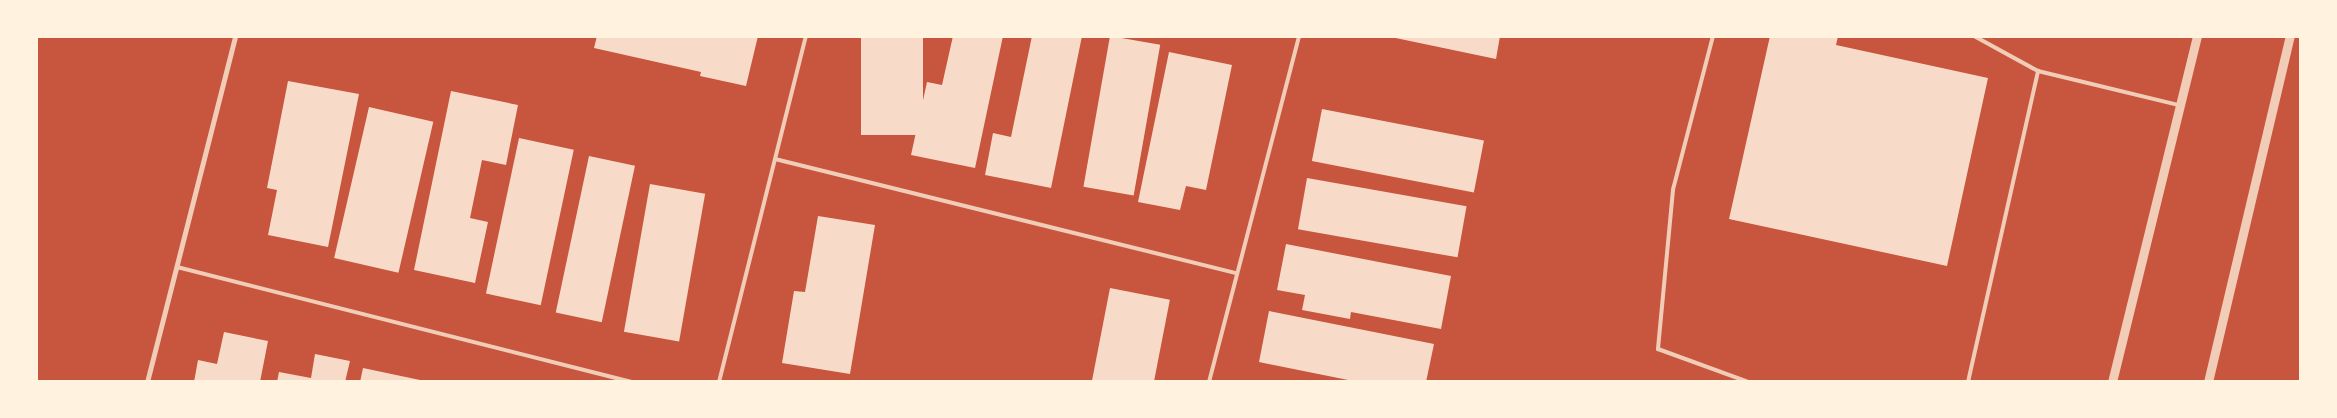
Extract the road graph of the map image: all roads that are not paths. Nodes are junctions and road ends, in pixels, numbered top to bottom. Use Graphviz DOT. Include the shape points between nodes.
graph roads {
  1 [pos="235,36"];
  2 [pos="806,36"];
  3 [pos="1299,36"];
  4 [pos="1712,36"];
  5 [pos="1974,36"];
  6 [pos="2197,36"];
  7 [pos="2290,36"];
  8 [pos="2038,71"];
  9 [pos="2180,105"];
  10 [pos="776,159"];
  11 [pos="177,267"];
  12 [pos="1237,273"];
  13 [pos="147,382"];
  14 [pos="632,382"];
  15 [pos="719,382"];
  16 [pos="1209,382"];
  17 [pos="1748,382"];
  18 [pos="1968,382"];
  19 [pos="2112,382"];
  20 [pos="2208,382"];
  1 -- 11 [label="street"];
  2 -- 10 [label="lane"];
  3 -- 12 [label="lane"];
  4 -- 17 [label="lane" via="1674,190 1658,349"];
  5 -- 8 [label="lane"];
  6 -- 9 [label="street"];
  7 -- 20 [label="street"];
  8 -- 9 [label="lane"];
  8 -- 18 [label="lane"];
  9 -- 19 [label="street"];
  10 -- 12 [label="lane"];
  10 -- 15 [label="lane"];
  11 -- 13 [label="street"];
  11 -- 14 [label="lane"];
  12 -- 16 [label="lane"];
}
